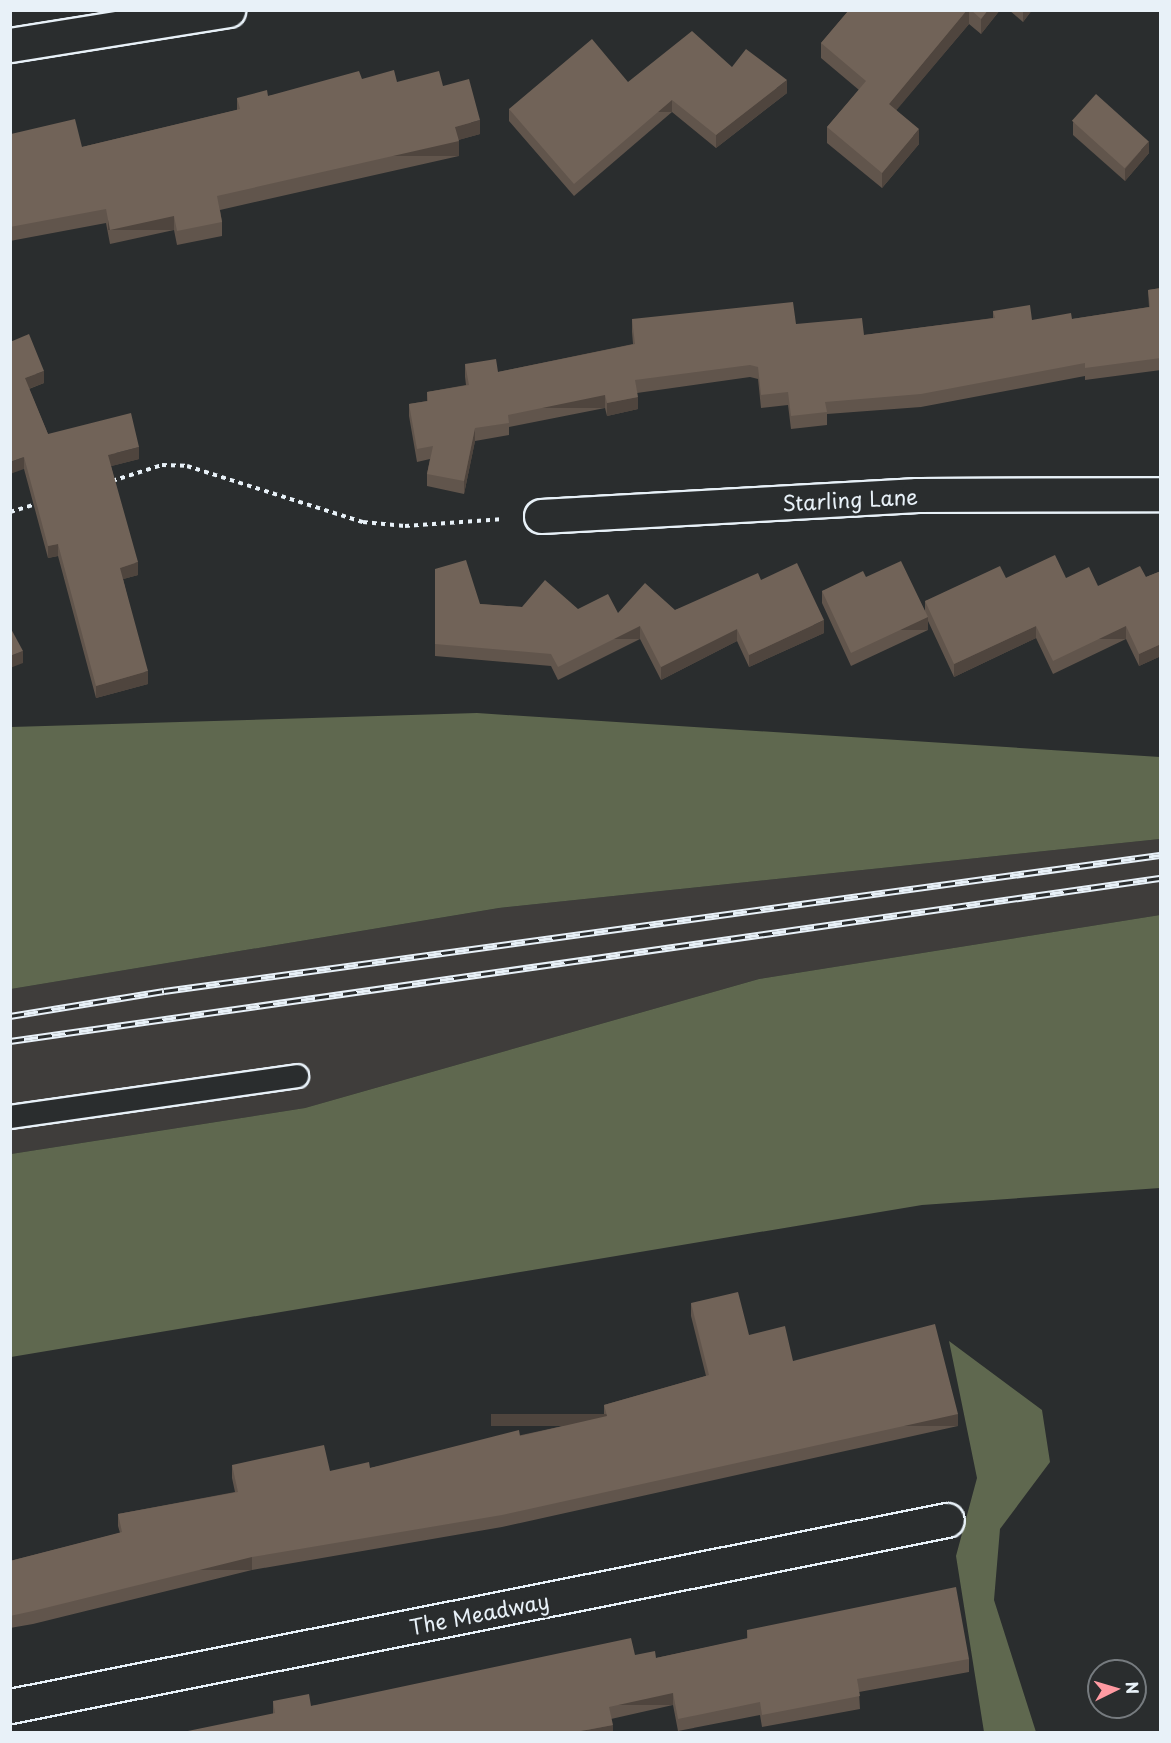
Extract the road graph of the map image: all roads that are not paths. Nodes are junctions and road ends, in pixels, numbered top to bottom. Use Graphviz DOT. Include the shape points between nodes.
graph roads {
  1 [pos="228,10"];
  2 [pos="10,45"];
  3 [pos="1161,494"];
  4 [pos="541,516"];
  5 [pos="297,1076"];
  6 [pos="10,1118"];
  7 [pos="947,1520"];
  8 [pos="10,1706"];
  1 -- 2 [label="street"];
  3 -- 4 [label="street, Starling Lane" via="917,495"];
  5 -- 6 [label="lane"];
  7 -- 8 [label="street, The Meadway"];
}
